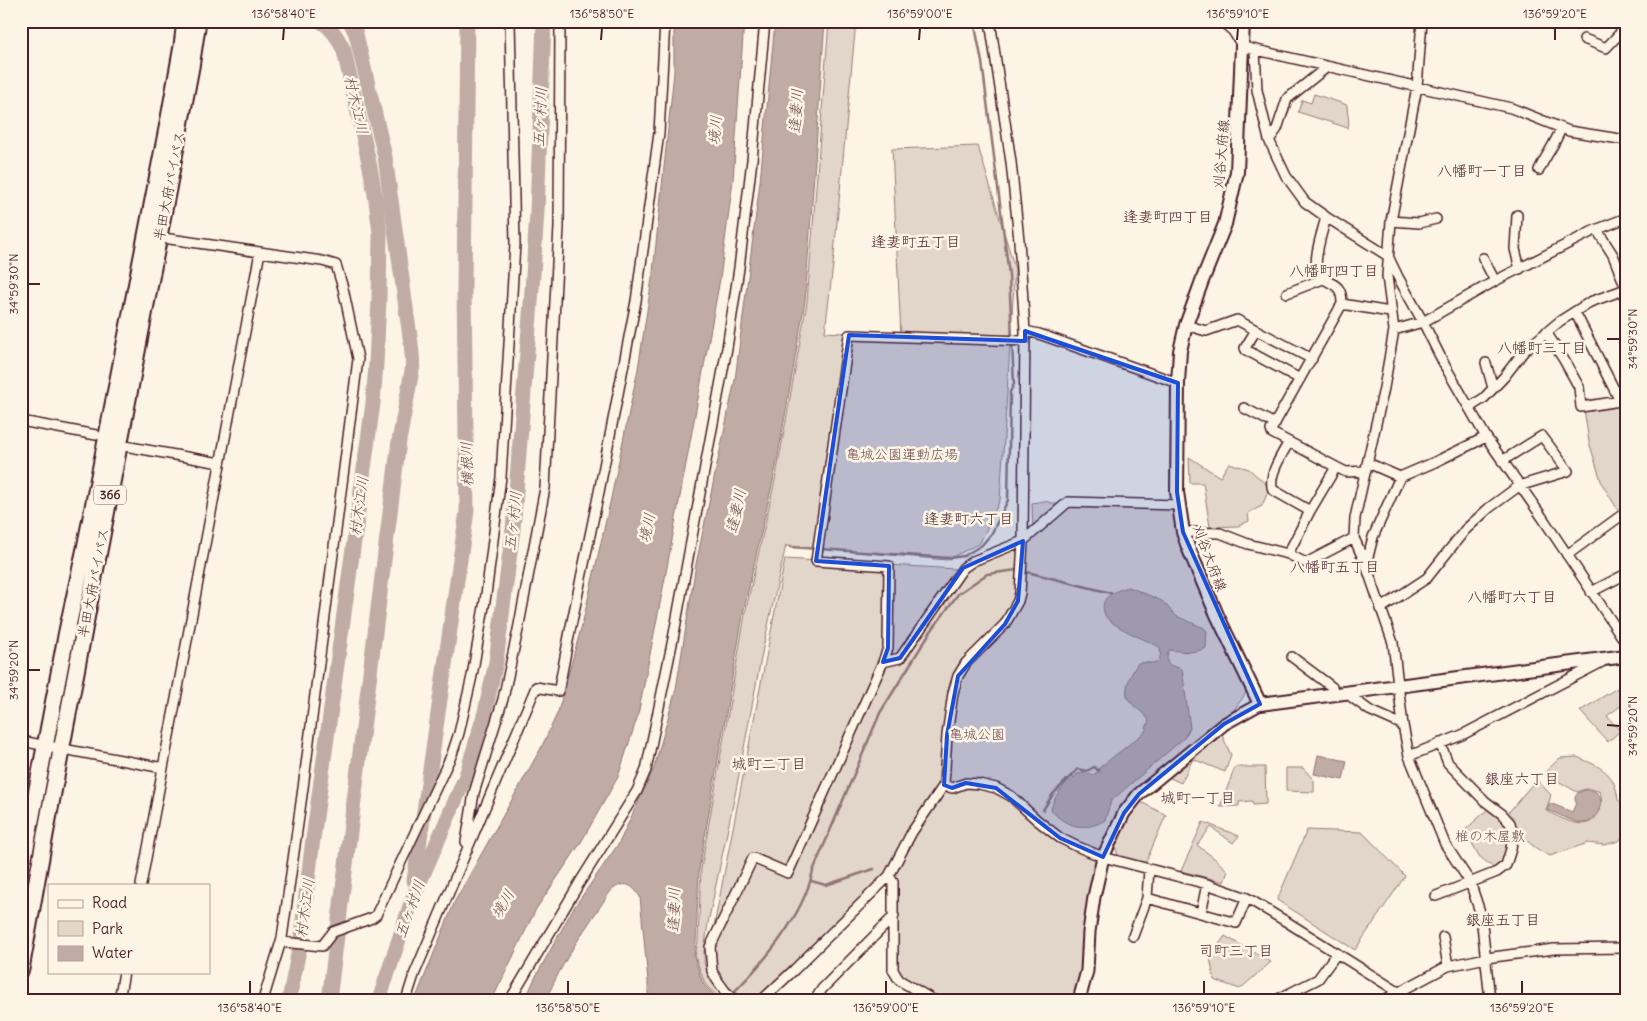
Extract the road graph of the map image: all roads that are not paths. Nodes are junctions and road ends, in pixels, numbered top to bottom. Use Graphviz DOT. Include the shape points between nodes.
graph roads {
  1 [pos="185,21"];
  2 [pos="198,21"];
  3 [pos="510,21"];
  4 [pos="560,21"];
  5 [pos="665,21"];
  6 [pos="765,21"];
  7 [pos="990,21"];
  8 [pos="1221,21"];
  9 [pos="1243,21"];
  10 [pos="1422,21"];
  11 [pos="1617,21"];
  12 [pos="1624,34"];
  13 [pos="1584,39"];
  14 [pos="1249,49"];
  15 [pos="1327,67"];
  16 [pos="1417,87"];
  17 [pos="1562,128"];
  18 [pos="1269,140"];
  19 [pos="1626,140"];
  20 [pos="1538,170"];
  21 [pos="1517,215"];
  22 [pos="1326,217"];
  23 [pos="1626,218"];
  24 [pos="1436,219"];
  25 [pos="1391,221"];
  26 [pos="1597,230"];
  27 [pos="158,241"];
  28 [pos="260,252"];
  29 [pos="1388,256"];
  30 [pos="1482,258"];
  31 [pos="1520,269"];
  32 [pos="1323,279"];
  33 [pos="1495,281"];
  34 [pos="1626,289"];
  35 [pos="1287,293"];
  36 [pos="1342,304"];
  37 [pos="1390,312"];
  38 [pos="1575,312"];
  39 [pos="1423,322"];
  40 [pos="1186,325"];
  41 [pos="1256,330"];
  42 [pos="1394,330"];
  43 [pos="1546,332"];
  44 [pos="1025,336"];
  45 [pos="1312,359"];
  46 [pos="1486,363"];
  47 [pos="1300,379"];
  48 [pos="1178,383"];
  49 [pos="1494,388"];
  50 [pos="1470,407"];
  51 [pos="1244,408"];
  52 [pos="21,421"];
  53 [pos="1275,424"];
  54 [pos="96,435"];
  55 [pos="1486,437"];
  56 [pos="1289,442"];
  57 [pos="119,445"];
  58 [pos="1502,461"];
  59 [pos="220,463"];
  60 [pos="1336,467"];
  61 [pos="1367,467"];
  62 [pos="1400,477"];
  63 [pos="1519,486"];
  64 [pos="1178,505"];
  65 [pos="1310,511"];
  66 [pos="1626,512"];
  67 [pos="1183,532"];
  68 [pos="1354,538"];
  69 [pos="1023,541"];
  70 [pos="1288,554"];
  71 [pos="1566,555"];
  72 [pos="1366,565"];
  73 [pos="1626,574"];
  74 [pos="1591,592"];
  75 [pos="1380,609"];
  76 [pos="1626,643"];
  77 [pos="1626,656"];
  78 [pos="1292,657"];
  79 [pos="1611,658"];
  80 [pos="883,662"];
  81 [pos="1399,685"];
  82 [pos="1340,694"];
  83 [pos="1260,704"];
  84 [pos="1403,725"];
  85 [pos="21,741"];
  86 [pos="1440,743"];
  87 [pos="46,746"];
  88 [pos="61,749"];
  89 [pos="1409,756"];
  90 [pos="163,768"];
  91 [pos="944,784"];
  92 [pos="464,855"];
  93 [pos="1103,857"];
  94 [pos="1149,869"];
  95 [pos="21,873"];
  96 [pos="889,876"];
  97 [pos="1470,882"];
  98 [pos="141,884"];
  99 [pos="1207,884"];
  100 [pos="1436,896"];
  101 [pos="1147,898"];
  102 [pos="1247,898"];
  103 [pos="1200,913"];
  104 [pos="894,916"];
  105 [pos="1133,936"];
  106 [pos="1443,937"];
  107 [pos="282,938"];
  108 [pos="1626,948"];
  109 [pos="1337,953"];
  110 [pos="1486,958"];
  111 [pos="1448,966"];
  112 [pos="21,969"];
  113 [pos="124,974"];
  114 [pos="1399,992"];
  115 [pos="119,1000"];
  116 [pos="263,1000"];
  117 [pos="406,1000"];
  118 [pos="510,1000"];
  119 [pos="735,1000"];
  120 [pos="762,1000"];
  121 [pos="815,1000"];
  122 [pos="933,1000"];
  123 [pos="1079,1000"];
  124 [pos="1276,1000"];
  125 [pos="1384,1000"];
  126 [pos="1411,1000"];
  127 [pos="1490,1000"];
  1 -- 87 [label="highway, 半田大府パイパス / 366" via="169,118"];
  2 -- 27 [label="highway, 半田大府パイパス / 366"];
  3 -- 107 [label="street" via="515,244 501,477 486,595 459,733 376,915 333,932 322,946 282,942"];
  4 -- 92 [label="street" via="559,227 545,488 503,699 474,793"];
  5 -- 92 [label="street" via="659,133 636,301 559,688 558,692 536,687"];
  6 -- 118 [label="street" via="739,268 646,770 637,791"];
  7 -- 44 [label="street" via="1011,162"];
  8 -- 14 [label="street"];
  9 -- 14 [label="main road, 刈谷大府線"];
  10 -- 16 [label="street"];
  11 -- 12 [label="street"];
  12 -- 13 [label="street" via="1606,48"];
  14 -- 15 [label="street"];
  14 -- 18 [label="street"];
  14 -- 40 [label="main road, 刈谷大府線" via="1231,202"];
  15 -- 16 [label="street"];
  15 -- 18 [label="street" via="1287,99 1277,129"];
  16 -- 17 [label="street" via="1511,108"];
  16 -- 25 [label="street"];
  17 -- 19 [label="street"];
  17 -- 20 [label="street"];
  18 -- 22 [label="street" via="1295,189 1305,202"];
  21 -- 31 [label="street" via="1515,249"];
  22 -- 29 [label="street"];
  22 -- 32 [label="street" via="1317,252 1317,270"];
  23 -- 26 [label="street"];
  24 -- 25 [label="street" via="1418,223"];
  25 -- 29 [label="street"];
  26 -- 31 [label="street"];
  26 -- 34 [label="street" via="1613,255"];
  27 -- 28 [label="street" via="163,238"];
  27 -- 57 [label="highway, 半田大府パイパス / 366"];
  28 -- 59 [label="street"];
  28 -- 107 [label="street" via="336,265 358,360"];
  29 -- 37 [label="street"];
  29 -- 39 [label="street"];
  30 -- 33 [label="street"];
  31 -- 33 [label="street"];
  32 -- 35 [label="street"];
  32 -- 36 [label="street" via="1335,285 1342,294"];
  33 -- 39 [label="street"];
  34 -- 38 [label="street" via="1590,302"];
  36 -- 37 [label="street"];
  36 -- 45 [label="street"];
  37 -- 42 [label="street"];
  38 -- 43 [label="street"];
  38 -- 43 [label="street" via="1620,401 1581,407 1578,387"];
  39 -- 42 [label="street"];
  39 -- 50 [label="street"];
  40 -- 41 [label="street" via="1206,331 1237,320"];
  40 -- 48 [label="main road, 刈谷大府線"];
  41 -- 45 [label="street"];
  41 -- 47 [label="street" via="1246,350"];
  42 -- 61 [label="street"];
  43 -- 49 [label="street" via="1524,351"];
  44 -- 48 [label="street" via="1039,334"];
  44 -- 69 [label="street"];
  44 -- 80 [label="street" via="848,335 816,561 889,566 888,648"];
  45 -- 47 [label="street"];
  46 -- 49 [label="street"];
  47 -- 53 [label="street"];
  48 -- 64 [label="main road, 刈谷大府線"];
  49 -- 50 [label="street"];
  50 -- 55 [label="street"];
  51 -- 53 [label="street"];
  52 -- 54 [label="street"];
  53 -- 56 [label="street" via="1272,433"];
  55 -- 58 [label="street"];
  55 -- 62 [label="street"];
  56 -- 60 [label="street"];
  56 -- 65 [label="street" via="1275,468 1271,486"];
  57 -- 59 [label="street"];
  57 -- 88 [label="highway, 半田大府パイパス / 366"];
  58 -- 63 [label="street"];
  58 -- 63 [label="street" via="1542,436 1568,471"];
  59 -- 90 [label="street"];
  60 -- 61 [label="street" via="1346,472"];
  60 -- 65 [label="street"];
  61 -- 62 [label="street"];
  61 -- 68 [label="street" via="1355,518"];
  62 -- 72 [label="street" via="1373,537"];
  63 -- 71 [label="street"];
  63 -- 75 [label="street" via="1465,530 1427,578"];
  64 -- 67 [label="main road, 刈谷大府線"];
  64 -- 69 [label="street" via="1068,502"];
  65 -- 70 [label="street"];
  66 -- 71 [label="street"];
  67 -- 70 [label="street" via="1220,533"];
  67 -- 83 [label="main road, 刈谷大府線" via="1206,592"];
  68 -- 70 [label="street" via="1306,564"];
  68 -- 72 [label="street"];
  69 -- 80 [label="street" via="963,568 900,658"];
  69 -- 91 [label="street" via="1022,584 1018,601 1004,624 966,663 958,676 946,735"];
  71 -- 74 [label="street"];
  72 -- 75 [label="street"];
  73 -- 74 [label="street"];
  74 -- 76 [label="street"];
  75 -- 81 [label="street" via="1392,643"];
  77 -- 79 [label="main road"];
  78 -- 82 [label="street"];
  79 -- 81 [label="main road"];
  79 -- 86 [label="street" via="1462,735"];
  80 -- 119 [label="street" via="788,873 753,858 710,947 714,976 724,992"];
  81 -- 82 [label="main road"];
  81 -- 84 [label="street"];
  82 -- 83 [label="main road"];
  82 -- 84 [label="street"];
  83 -- 93 [label="street" via="1224,724 1139,794 1124,812"];
  84 -- 89 [label="street"];
  85 -- 87 [label="street"];
  86 -- 89 [label="street"];
  86 -- 97 [label="street" via="1448,763 1502,814 1510,823 1513,834 1506,865"];
  87 -- 88 [label="street"];
  87 -- 95 [label="highway, 半田大府パイパス / 366"];
  88 -- 90 [label="street"];
  88 -- 112 [label="highway, 半田大府パイパス / 366"];
  89 -- 97 [label="street" via="1445,844"];
  90 -- 98 [label="street"];
  91 -- 93 [label="street" via="952,788 966,782 996,788 1011,796 1060,838"];
  91 -- 96 [label="street" via="912,832"];
  92 -- 117 [label="street"];
  93 -- 94 [label="street"];
  93 -- 123 [label="street" via="1092,915 1087,972"];
  94 -- 99 [label="street"];
  94 -- 101 [label="street"];
  96 -- 104 [label="street" via="893,882"];
  96 -- 120 [label="street"];
  97 -- 100 [label="street"];
  97 -- 110 [label="street" via="1481,915"];
  99 -- 102 [label="street"];
  99 -- 103 [label="street"];
  101 -- 103 [label="street"];
  101 -- 105 [label="street"];
  102 -- 103 [label="street" via="1236,923"];
  102 -- 109 [label="street"];
  104 -- 121 [label="street"];
  104 -- 122 [label="street" via="893,970 899,980"];
  106 -- 111 [label="street"];
  107 -- 116 [label="street"];
  108 -- 110 [label="street" via="1554,949"];
  109 -- 114 [label="street"];
  109 -- 124 [label="street" via="1318,979"];
  110 -- 111 [label="street"];
  110 -- 127 [label="street"];
  111 -- 114 [label="street"];
  113 -- 115 [label="street"];
  114 -- 125 [label="street"];
  114 -- 126 [label="street"];
}
